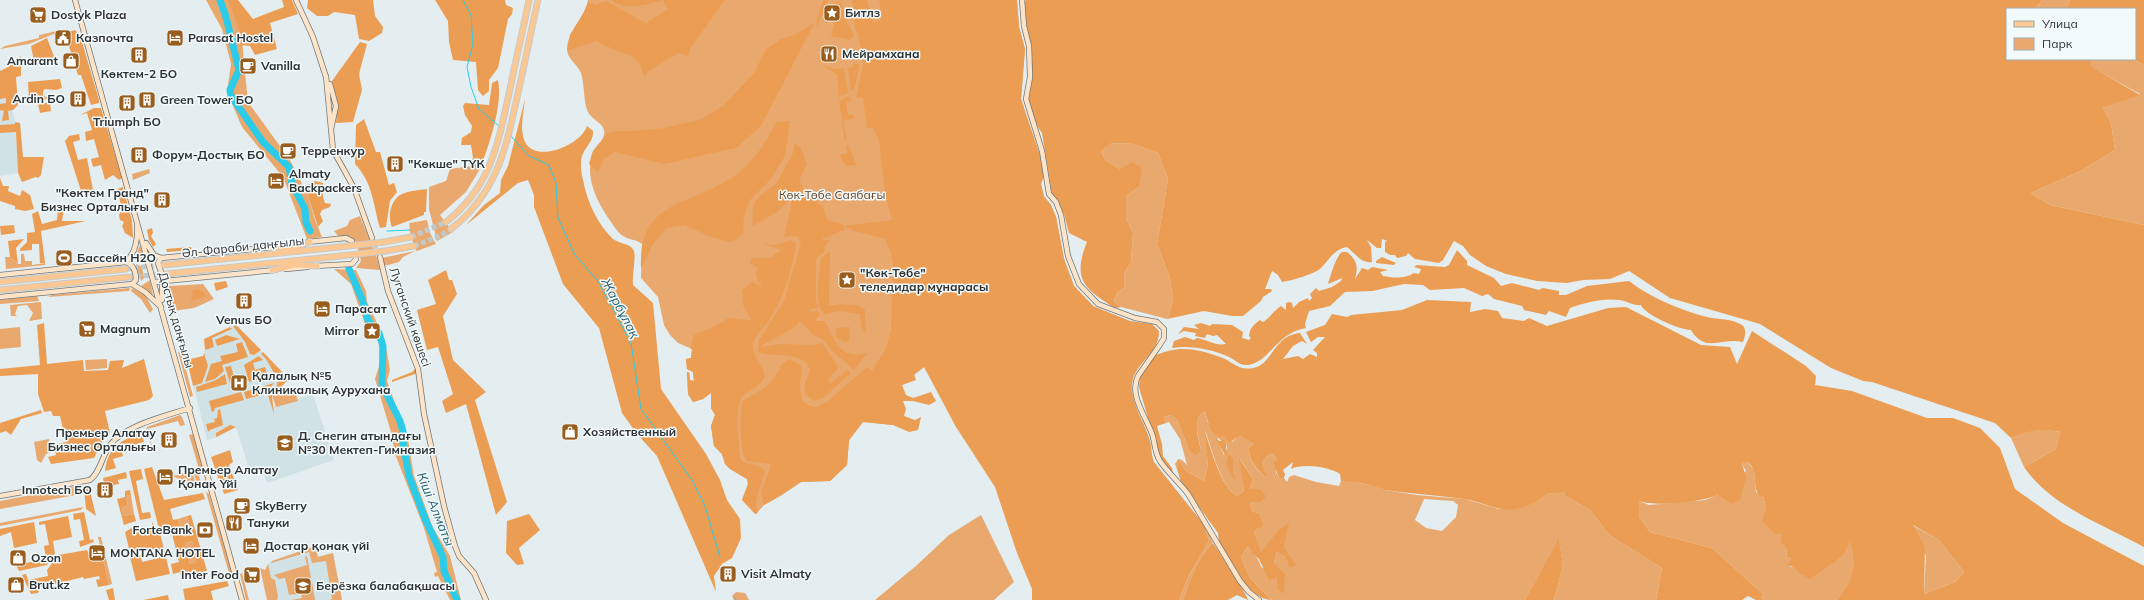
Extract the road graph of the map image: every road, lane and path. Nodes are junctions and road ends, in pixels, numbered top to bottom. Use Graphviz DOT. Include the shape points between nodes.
graph roads {
  1 [pos="75,0"];
  2 [pos="296,0"];
  3 [pos="529,0"];
  4 [pos="538,0"];
  5 [pos="1022,0"];
  6 [pos="137,218"];
  7 [pos="446,222"];
  8 [pos="451,229"];
  9 [pos="412,237"];
  10 [pos="143,238"];
  11 [pos="372,238"];
  12 [pos="352,240"];
  13 [pos="310,242"];
  14 [pos="414,246"];
  15 [pos="271,247"];
  16 [pos="292,248"];
  17 [pos="324,249"];
  18 [pos="251,256"];
  19 [pos="325,257"];
  20 [pos="380,257"];
  21 [pos="161,258"];
  22 [pos="356,259"];
  23 [pos="126,262"];
  24 [pos="164,265"];
  25 [pos="252,265"];
  26 [pos="297,265"];
  27 [pos="317,266"];
  28 [pos="126,269"];
  29 [pos="272,270"];
  30 [pos="166,274"];
  31 [pos="0,275"];
  32 [pos="129,277"];
  33 [pos="168,280"];
  34 [pos="0,282"];
  35 [pos="155,282"];
  36 [pos="132,284"];
  37 [pos="0,290"];
  38 [pos="0,297"];
  39 [pos="162,310"];
  40 [pos="190,408"];
  41 [pos="0,496"];
  42 [pos="242,600"];
  43 [pos="486,600"];
  44 [pos="1259,600"];
  1 -- 6 [label="street, Достық даңғылы"];
  2 -- 11 [label="street" via="313,37 335,98 331,131 334,150 354,188"];
  3 -- 7 [label="main road" via="496,151 487,173 469,200"];
  4 -- 8 [label="main road" via="506,147 495,176 476,206"];
  5 -- 44 [label="street" via="1029,46 1030,77 1026,99 1042,151 1049,194 1056,202 1061,215 1072,266 1079,284 1098,304 1135,318 1157,322 1164,329 1164,338 1135,383 1136,394 1153,436 1156,453 1159,460 1183,487 1240,581"];
  6 -- 10 [label="street, Достық даңғылы"];
  6 -- 23 [label="street" via="136,244"];
  9 -- 17 [label="main road, bridge"];
  10 -- 21 [label="street" via="154,255"];
  10 -- 35 [label="street, Достық даңғылы"];
  12 -- 13 [label="street" via="346,238"];
  13 -- 15 [label="street"];
  13 -- 16 [label="main road"];
  14 -- 19 [label="main road, bridge"];
  15 -- 16 [label="main road"];
  15 -- 21 [label="street"];
  16 -- 17 [label="main road"];
  16 -- 18 [label="main road"];
  17 -- 18 [label="main road, Әл-Фараби даңғылы"];
  18 -- 24 [label="main road, Әл-Фараби даңғылы"];
  19 -- 25 [label="main road"];
  19 -- 26 [label="main road"];
  20 -- 43 [label="street, Луганский көшесі" via="389,292 418,369 424,414 454,546 459,556 470,566"];
  21 -- 33 [label="street" via="158,263 162,275"];
  22 -- 27 [label="street" via="352,264"];
  23 -- 31 [label="street"];
  23 -- 36 [label="street" via="132,265 135,273 136,280"];
  25 -- 26 [label="main road"];
  25 -- 30 [label="main road, Әл-Фараби даңғылы"];
  26 -- 27 [label="main road"];
  26 -- 29 [label="main road"];
  27 -- 29 [label="street"];
  28 -- 34 [label="main road"];
  29 -- 33 [label="street"];
  32 -- 37 [label="main road"];
  33 -- 35 [label="street"];
  33 -- 39 [label="street" via="162,288"];
  35 -- 39 [label="street, Достық даңғылы"];
  36 -- 38 [label="street"];
  36 -- 39 [label="street" via="147,293"];
  39 -- 40 [label="street, Достық даңғылы"];
  40 -- 41 [label="street" via="151,421 115,439 90,480"];
  40 -- 42 [label="street, Достық даңғылы"];
}
